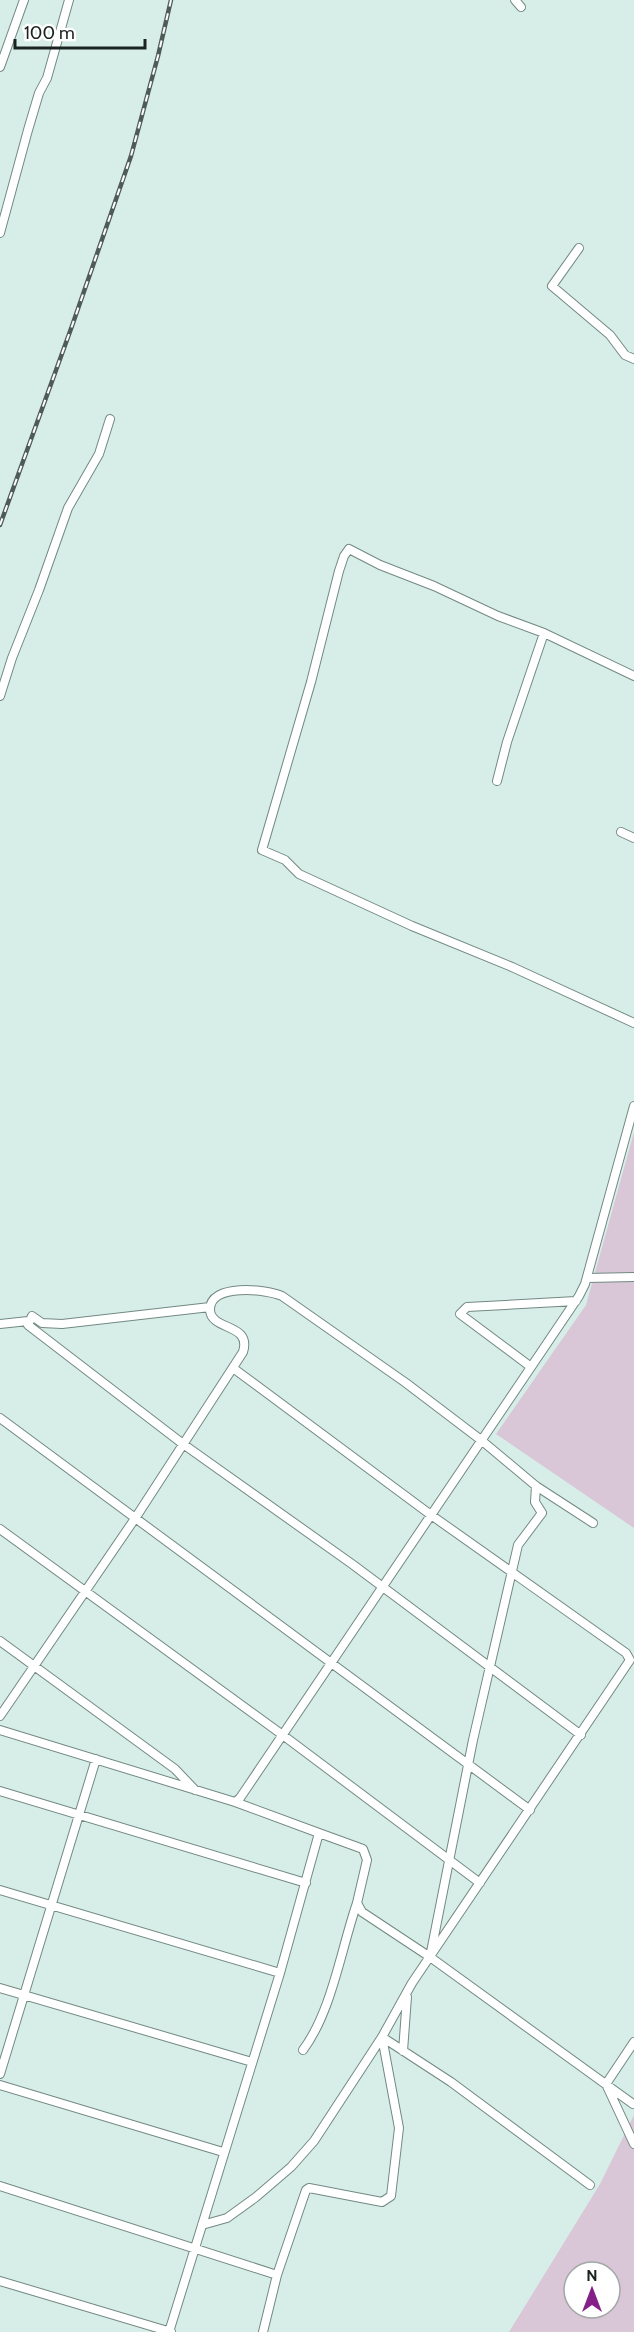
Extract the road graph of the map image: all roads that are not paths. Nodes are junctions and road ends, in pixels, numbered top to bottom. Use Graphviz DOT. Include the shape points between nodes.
graph roads {
  1 [pos="24,0"];
  2 [pos="69,0"];
  3 [pos="0,67"];
  4 [pos="0,233"];
  5 [pos="579,248"];
  6 [pos="625,355"];
  7 [pos="634,359"];
  8 [pos="634,366"];
  9 [pos="110,419"];
  10 [pos="544,633"];
  11 [pos="634,676"];
  12 [pos="0,696"];
  13 [pos="497,781"];
  14 [pos="621,832"];
  15 [pos="634,838"];
  16 [pos="634,1023"];
  17 [pos="634,1106"];
  18 [pos="634,1277"];
  19 [pos="587,1278"];
  20 [pos="576,1301"];
  21 [pos="210,1307"];
  22 [pos="28,1321"];
  23 [pos="0,1324"];
  24 [pos="531,1367"];
  25 [pos="233,1368"];
  26 [pos="0,1418"];
  27 [pos="481,1440"];
  28 [pos="183,1444"];
  29 [pos="536,1486"];
  30 [pos="430,1515"];
  31 [pos="136,1516"];
  32 [pos="593,1523"];
  33 [pos="0,1529"];
  34 [pos="512,1572"];
  35 [pos="382,1588"];
  36 [pos="86,1590"];
  37 [pos="0,1641"];
  38 [pos="332,1663"];
  39 [pos="35,1666"];
  40 [pos="490,1668"];
  41 [pos="0,1716"];
  42 [pos="0,1730"];
  43 [pos="581,1735"];
  44 [pos="284,1736"];
  45 [pos="96,1759"];
  46 [pos="468,1764"];
  47 [pos="0,1791"];
  48 [pos="196,1791"];
  49 [pos="235,1802"];
  50 [pos="530,1810"];
  51 [pos="79,1813"];
  52 [pos="319,1833"];
  53 [pos="449,1860"];
  54 [pos="306,1883"];
  55 [pos="480,1883"];
  56 [pos="0,1890"];
  57 [pos="357,1903"];
  58 [pos="51,1905"];
  59 [pos="430,1957"];
  60 [pos="280,1972"];
  61 [pos="0,1988"];
  62 [pos="408,1993"];
  63 [pos="24,1995"];
  64 [pos="382,2037"];
  65 [pos="634,2042"];
  66 [pos="303,2050"];
  67 [pos="403,2051"];
  68 [pos="252,2062"];
  69 [pos="0,2074"];
  70 [pos="606,2084"];
  71 [pos="0,2085"];
  72 [pos="633,2104"];
  73 [pos="634,2144"];
  74 [pos="223,2152"];
  75 [pos="590,2185"];
  76 [pos="0,2186"];
  77 [pos="202,2224"];
  78 [pos="195,2247"];
  79 [pos="278,2275"];
  80 [pos="0,2281"];
  81 [pos="170,2332"];
  82 [pos="263,2332"];
  1 -- 3 [label="street"];
  2 -- 4 [label="street"];
  5 -- 6 [label="street" via="552,286 610,335"];
  6 -- 7 [label="street"];
  6 -- 8 [label="street"];
  9 -- 12 [label="street" via="99,454 68,508"];
  10 -- 11 [label="street"];
  10 -- 13 [label="street"];
  10 -- 16 [label="street" via="349,549 339,571 262,850 285,860 298,874"];
  14 -- 15 [label="street"];
  17 -- 19 [label="street"];
  18 -- 19 [label="street"];
  19 -- 20 [label="street"];
  20 -- 24 [label="street"];
  20 -- 24 [label="street" via="467,1306 460,1314"];
  21 -- 22 [label="street" via="62,1324 42,1323 32,1316"];
  21 -- 25 [label="street" via="216,1321 237,1330 244,1340 243,1352"];
  21 -- 27 [label="street" via="220,1293 232,1291 273,1292 282,1296"];
  22 -- 23 [label="street"];
  22 -- 28 [label="street" via="31,1329"];
  24 -- 27 [label="street"];
  25 -- 28 [label="street"];
  25 -- 30 [label="street"];
  26 -- 31 [label="street"];
  27 -- 29 [label="street"];
  27 -- 30 [label="street"];
  28 -- 31 [label="street"];
  28 -- 35 [label="street"];
  29 -- 32 [label="street"];
  29 -- 34 [label="street" via="535,1502 542,1513 518,1545"];
  30 -- 34 [label="street"];
  30 -- 35 [label="street"];
  31 -- 36 [label="street"];
  31 -- 38 [label="street"];
  33 -- 36 [label="street"];
  34 -- 40 [label="street"];
  34 -- 43 [label="street" via="629,1656"];
  35 -- 38 [label="street"];
  35 -- 40 [label="street"];
  36 -- 39 [label="street"];
  36 -- 44 [label="street"];
  37 -- 39 [label="street"];
  38 -- 44 [label="street"];
  38 -- 46 [label="street"];
  39 -- 41 [label="street"];
  39 -- 48 [label="street" via="175,1769"];
  40 -- 43 [label="street"];
  40 -- 46 [label="street"];
  42 -- 45 [label="street"];
  43 -- 50 [label="street"];
  44 -- 49 [label="street"];
  44 -- 53 [label="street"];
  45 -- 48 [label="street"];
  45 -- 51 [label="street"];
  46 -- 50 [label="street"];
  46 -- 53 [label="street"];
  47 -- 51 [label="street"];
  48 -- 49 [label="street"];
  49 -- 52 [label="street"];
  50 -- 55 [label="street"];
  51 -- 54 [label="street"];
  51 -- 58 [label="street"];
  52 -- 54 [label="street"];
  52 -- 57 [label="street" via="363,1849 367,1860"];
  53 -- 55 [label="street"];
  53 -- 59 [label="street"];
  54 -- 60 [label="street"];
  55 -- 59 [label="street"];
  56 -- 58 [label="street"];
  57 -- 59 [label="street" via="362,1912"];
  57 -- 66 [label="street" via="319,2025"];
  58 -- 60 [label="street"];
  58 -- 63 [label="street"];
  59 -- 62 [label="street"];
  59 -- 70 [label="street"];
  60 -- 68 [label="street"];
  61 -- 63 [label="street"];
  62 -- 64 [label="street"];
  62 -- 67 [label="street"];
  63 -- 68 [label="street"];
  63 -- 69 [label="street"];
  64 -- 67 [label="street"];
  64 -- 77 [label="street" via="314,2141 291,2167 226,2218"];
  64 -- 79 [label="street" via="399,2128 391,2196 382,2202 306,2190"];
  65 -- 70 [label="street"];
  67 -- 75 [label="street"];
  68 -- 74 [label="street"];
  70 -- 72 [label="street"];
  70 -- 73 [label="street"];
  71 -- 74 [label="street"];
  74 -- 77 [label="street"];
  76 -- 78 [label="street"];
  77 -- 78 [label="street"];
  78 -- 79 [label="street"];
  78 -- 81 [label="street"];
  79 -- 82 [label="street"];
  80 -- 81 [label="street"];
}
